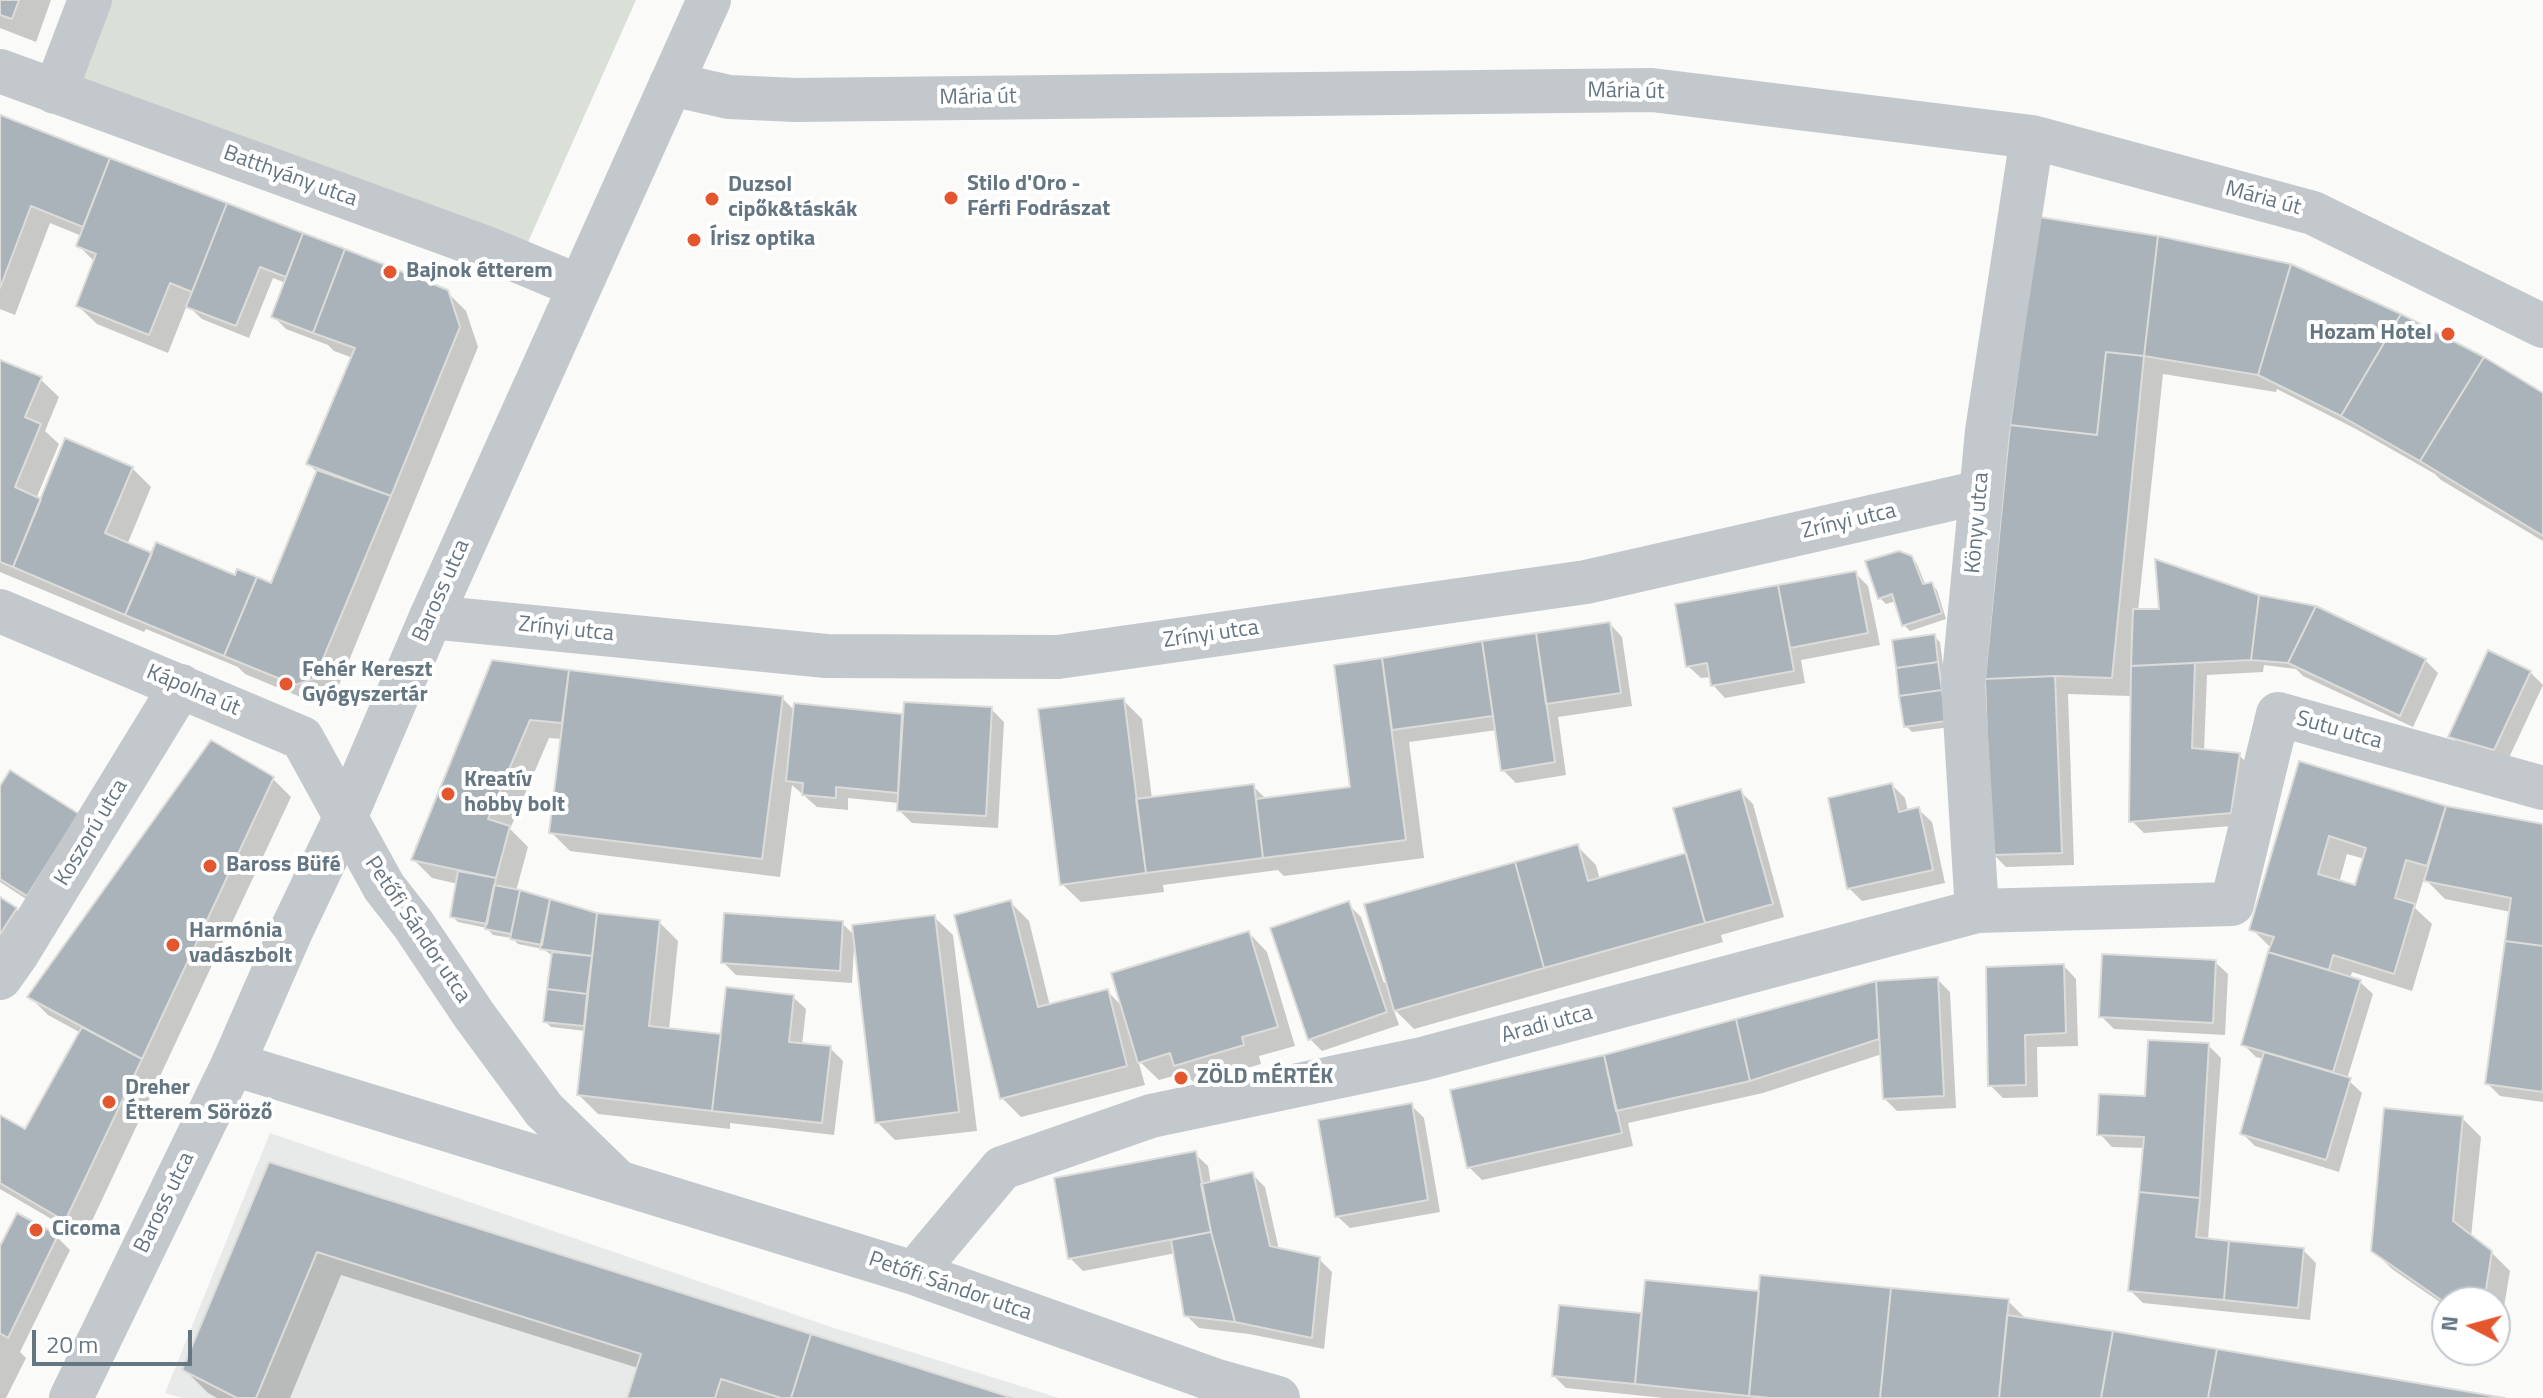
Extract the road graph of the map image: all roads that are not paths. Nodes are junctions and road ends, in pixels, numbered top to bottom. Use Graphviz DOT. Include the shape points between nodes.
graph roads {
  1 [pos="90,0"];
  2 [pos="709,0"];
  3 [pos="0,71"];
  4 [pos="671,84"];
  5 [pos="55,92"];
  6 [pos="2032,137"];
  7 [pos="578,286"];
  8 [pos="2543,326"];
  9 [pos="1981,492"];
  10 [pos="0,611"];
  11 [pos="431,617"];
  12 [pos="181,686"];
  13 [pos="2543,788"];
  14 [pos="345,818"];
  15 [pos="2232,904"];
  16 [pos="1977,911"];
  17 [pos="0,978"];
  18 [pos="233,1064"];
  19 [pos="619,1184"];
  20 [pos="914,1273"];
  21 [pos="71,1398"];
  22 [pos="1278,1398"];
  1 -- 5 [label="street"];
  2 -- 4 [label="street, Baross utca"];
  3 -- 5 [label="street, Batthyány utca"];
  4 -- 6 [label="street, Mária út" via="729,97 796,100 1652,90"];
  4 -- 7 [label="street, Baross utca"];
  5 -- 7 [label="street, Batthyány utca"];
  6 -- 8 [label="street, Mária út" via="2313,213"];
  6 -- 9 [label="street, Könyv utca"];
  7 -- 11 [label="street, Baross utca"];
  9 -- 11 [label="street, Zrínyi utca" via="1586,582 1058,657 826,656"];
  9 -- 16 [label="street, Könyv utca" via="1963,685"];
  10 -- 12 [label="street, Kápolna út"];
  11 -- 14 [label="street, Baross utca"];
  12 -- 14 [label="street, Kápolna út" via="302,738"];
  12 -- 17 [label="street, Koszorú utca"];
  13 -- 15 [label="street, Sutu utca" via="2278,714"];
  14 -- 18 [label="street, Baross utca"];
  14 -- 19 [label="street, Petőfi Sándor utca" via="384,887 544,1110"];
  15 -- 16 [label="street, Aradi utca"];
  16 -- 20 [label="street, Aradi utca" via="1422,1059 1151,1116 1002,1168"];
  18 -- 19 [label="street, Petőfi Sándor utca"];
  18 -- 21 [label="street, Baross utca"];
  19 -- 20 [label="street, Petőfi Sándor utca"];
  20 -- 22 [label="street, Petőfi Sándor utca"];
}
